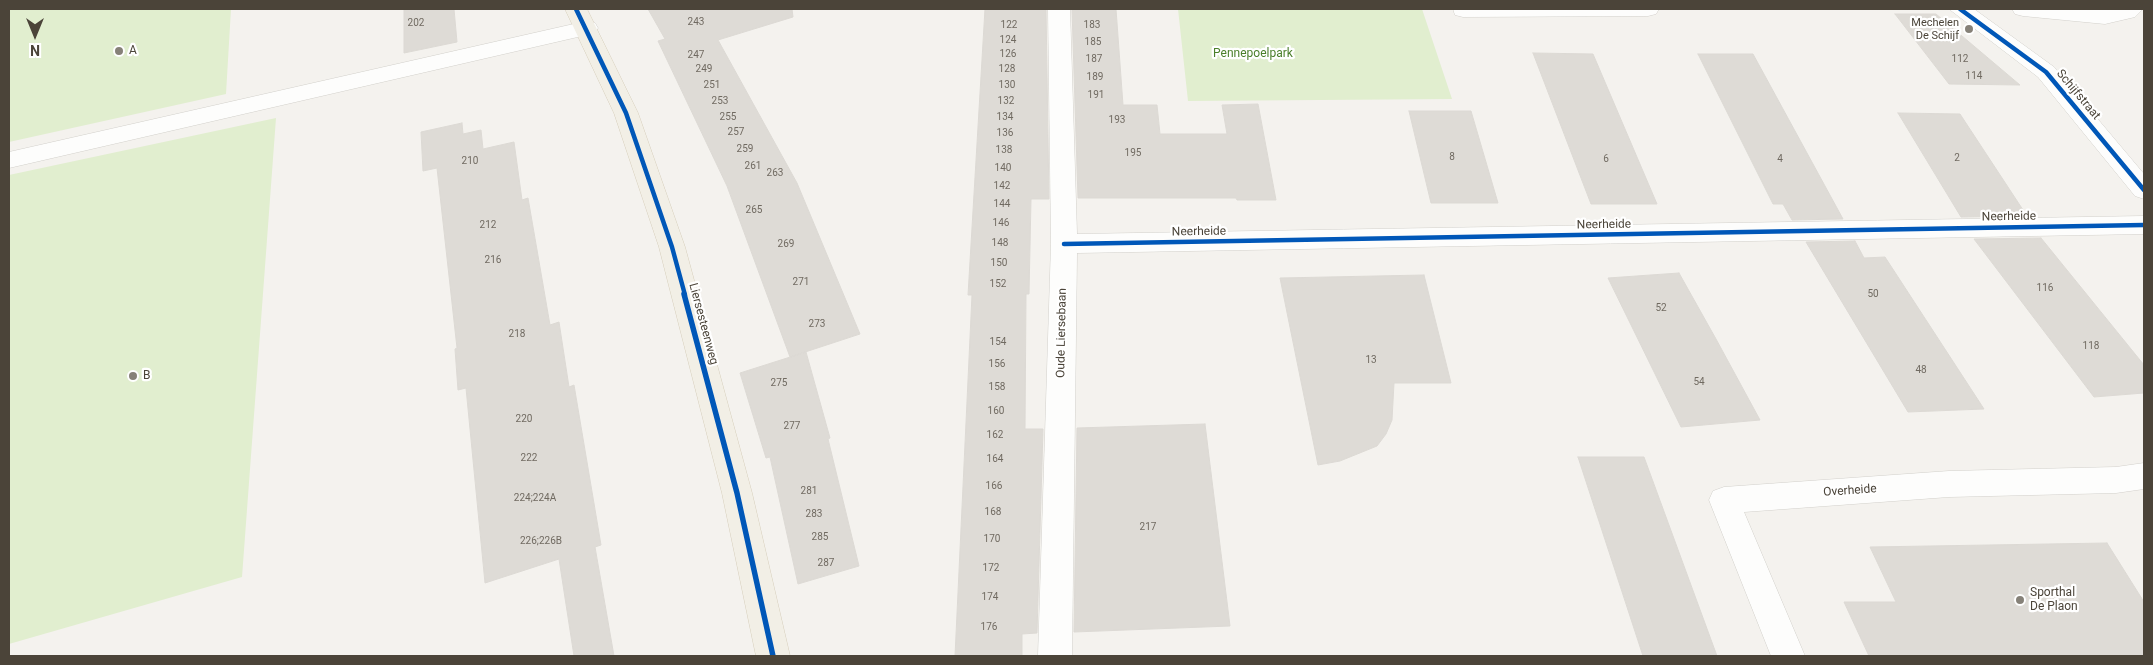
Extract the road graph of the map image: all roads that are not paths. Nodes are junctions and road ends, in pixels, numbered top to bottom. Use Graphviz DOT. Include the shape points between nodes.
graph roads {
  1 [pos="1059,9"];
  2 [pos="1648,9"];
  3 [pos="1960,9"];
  4 [pos="2023,9"];
  5 [pos="2132,9"];
  6 [pos="1463,10"];
  7 [pos="581,19"];
  8 [pos="9,160"];
  9 [pos="2144,190"];
  10 [pos="2144,225"];
  11 [pos="1064,244"];
  12 [pos="2144,476"];
  13 [pos="773,656"];
  14 [pos="1055,656"];
  15 [pos="1788,656"];
  1 -- 11 [label="street, Oude Liersebaan"];
  2 -- 6 [label="street"];
  3 -- 9 [label="street, Schijfstraat" via="2046,72"];
  4 -- 5 [label="street" via="2105,17"];
  7 -- 8 [label="street"];
  7 -- 13 [label="main road, Liersesteenweg" via="626,114 672,247 737,493"];
  10 -- 11 [label="street, Neerheide"];
  11 -- 14 [label="street, Oude Liersebaan"];
  12 -- 15 [label="street, Overheide" via="2116,480 1949,484 1724,500"];
}
